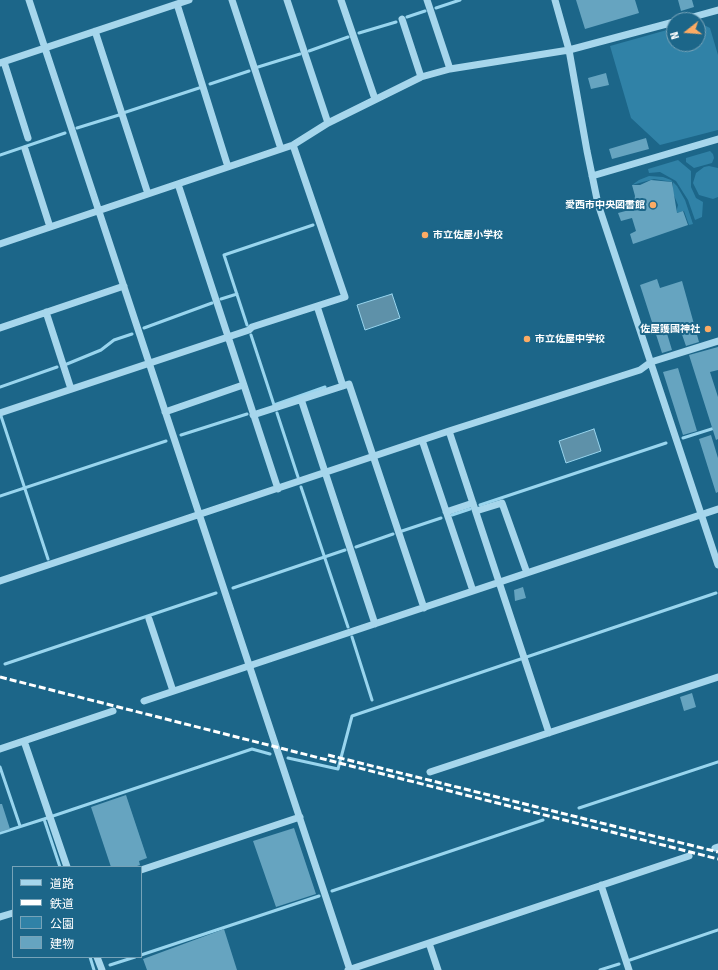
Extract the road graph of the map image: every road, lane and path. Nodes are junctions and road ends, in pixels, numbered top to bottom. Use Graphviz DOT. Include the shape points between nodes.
graph roads {
  1 [pos="29,0"];
  2 [pos="188,0"];
  3 [pos="232,0"];
  4 [pos="287,0"];
  5 [pos="341,0"];
  6 [pos="427,0"];
  7 [pos="555,0"];
  8 [pos="177,4"];
  9 [pos="718,10"];
  10 [pos="706,13"];
  11 [pos="402,19"];
  12 [pos="666,24"];
  13 [pos="95,31"];
  14 [pos="45,48"];
  15 [pos="569,50"];
  16 [pos="2,62"];
  17 [pos="450,69"];
  18 [pos="421,77"];
  19 [pos="375,99"];
  20 [pos="328,123"];
  21 [pos="28,138"];
  22 [pos="718,139"];
  23 [pos="293,145"];
  24 [pos="25,149"];
  25 [pos="281,149"];
  26 [pos="228,167"];
  27 [pos="592,176"];
  28 [pos="178,184"];
  29 [pos="148,194"];
  30 [pos="99,211"];
  31 [pos="50,227"];
  32 [pos="0,244"];
  33 [pos="124,286"];
  34 [pos="317,306"];
  35 [pos="46,312"];
  36 [pos="0,328"];
  37 [pos="227,337"];
  38 [pos="718,341"];
  39 [pos="651,362"];
  40 [pos="149,363"];
  41 [pos="243,385"];
  42 [pos="343,386"];
  43 [pos="71,389"];
  44 [pos="301,399"];
  45 [pos="166,412"];
  46 [pos="0,413"];
  47 [pos="253,415"];
  48 [pos="449,430"];
  49 [pos="422,440"];
  50 [pos="373,456"];
  51 [pos="326,472"];
  52 [pos="278,488"];
  53 [pos="473,502"];
  54 [pos="718,509"];
  55 [pos="476,511"];
  56 [pos="446,512"];
  57 [pos="200,515"];
  58 [pos="701,515"];
  59 [pos="718,565"];
  60 [pos="527,573"];
  61 [pos="0,581"];
  62 [pos="499,582"];
  63 [pos="473,591"];
  64 [pos="424,608"];
  65 [pos="149,619"];
  66 [pos="375,624"];
  67 [pos="250,666"];
  68 [pos="718,677"];
  69 [pos="173,691"];
  70 [pos="144,701"];
  71 [pos="114,711"];
  72 [pos="550,733"];
  73 [pos="24,741"];
  74 [pos="0,749"];
  75 [pos="430,772"];
  76 [pos="300,817"];
  77 [pos="689,856"];
  78 [pos="67,866"];
  79 [pos="142,870"];
  80 [pos="601,885"];
  81 [pos="12,913"];
  82 [pos="0,917"];
  83 [pos="429,943"];
  84 [pos="97,958"];
  85 [pos="102,970"];
  86 [pos="349,970"];
  87 [pos="438,970"];
  88 [pos="629,970"];
  1 -- 14 [label="street"];
  2 -- 8 [label="street"];
  3 -- 25 [label="street"];
  4 -- 20 [label="street"];
  5 -- 19 [label="street"];
  6 -- 17 [label="street"];
  7 -- 15 [label="street"];
  8 -- 13 [label="street"];
  8 -- 26 [label="street"];
  9 -- 10 [label="street"];
  11 -- 18 [label="street"];
  12 -- 15 [label="street"];
  13 -- 14 [label="street"];
  13 -- 29 [label="street"];
  14 -- 16 [label="street"];
  14 -- 30 [label="street"];
  15 -- 17 [label="street"];
  15 -- 27 [label="street"];
  16 -- 21 [label="street"];
  17 -- 18 [label="street"];
  18 -- 19 [label="street"];
  19 -- 20 [label="street"];
  20 -- 23 [label="street"];
  22 -- 27 [label="street"];
  23 -- 25 [label="street"];
  23 -- 34 [label="street" via="345,297"];
  24 -- 31 [label="street"];
  25 -- 26 [label="street"];
  26 -- 28 [label="street"];
  27 -- 39 [label="street" via="598,204"];
  28 -- 29 [label="street"];
  28 -- 37 [label="street"];
  29 -- 30 [label="street"];
  30 -- 31 [label="street"];
  30 -- 33 [label="street"];
  31 -- 32 [label="street"];
  33 -- 35 [label="street"];
  33 -- 40 [label="street"];
  34 -- 37 [label="street"];
  34 -- 42 [label="street"];
  35 -- 36 [label="street"];
  35 -- 43 [label="street"];
  37 -- 40 [label="street"];
  37 -- 41 [label="street"];
  38 -- 39 [label="street"];
  39 -- 48 [label="street" via="640,370"];
  39 -- 58 [label="street"];
  40 -- 43 [label="street"];
  40 -- 45 [label="street"];
  41 -- 45 [label="street"];
  41 -- 47 [label="street"];
  42 -- 44 [label="street"];
  42 -- 50 [label="street" via="349,384"];
  43 -- 46 [label="street"];
  44 -- 47 [label="street"];
  44 -- 51 [label="street"];
  45 -- 57 [label="street"];
  47 -- 52 [label="street"];
  48 -- 49 [label="street"];
  48 -- 53 [label="street"];
  49 -- 50 [label="street"];
  49 -- 56 [label="street"];
  50 -- 51 [label="street"];
  50 -- 64 [label="street"];
  51 -- 52 [label="street"];
  51 -- 66 [label="street"];
  52 -- 57 [label="street"];
  53 -- 55 [label="street"];
  53 -- 56 [label="street"];
  54 -- 58 [label="street"];
  55 -- 60 [label="street" via="502,503"];
  55 -- 62 [label="street"];
  56 -- 63 [label="street"];
  57 -- 61 [label="street"];
  57 -- 67 [label="street"];
  58 -- 59 [label="street"];
  58 -- 60 [label="street"];
  60 -- 62 [label="street"];
  62 -- 63 [label="street"];
  62 -- 72 [label="street"];
  63 -- 64 [label="street"];
  64 -- 66 [label="street"];
  65 -- 69 [label="street"];
  66 -- 67 [label="street"];
  67 -- 69 [label="street"];
  67 -- 76 [label="street"];
  68 -- 72 [label="street"];
  69 -- 70 [label="street"];
  71 -- 73 [label="street"];
  72 -- 75 [label="street"];
  73 -- 74 [label="street"];
  73 -- 78 [label="street"];
  76 -- 79 [label="street"];
  76 -- 86 [label="street"];
  77 -- 80 [label="street"];
  80 -- 83 [label="street"];
  80 -- 88 [label="street"];
  81 -- 82 [label="street"];
  83 -- 86 [label="street"];
  83 -- 87 [label="street"];
  84 -- 85 [label="street"];
}
